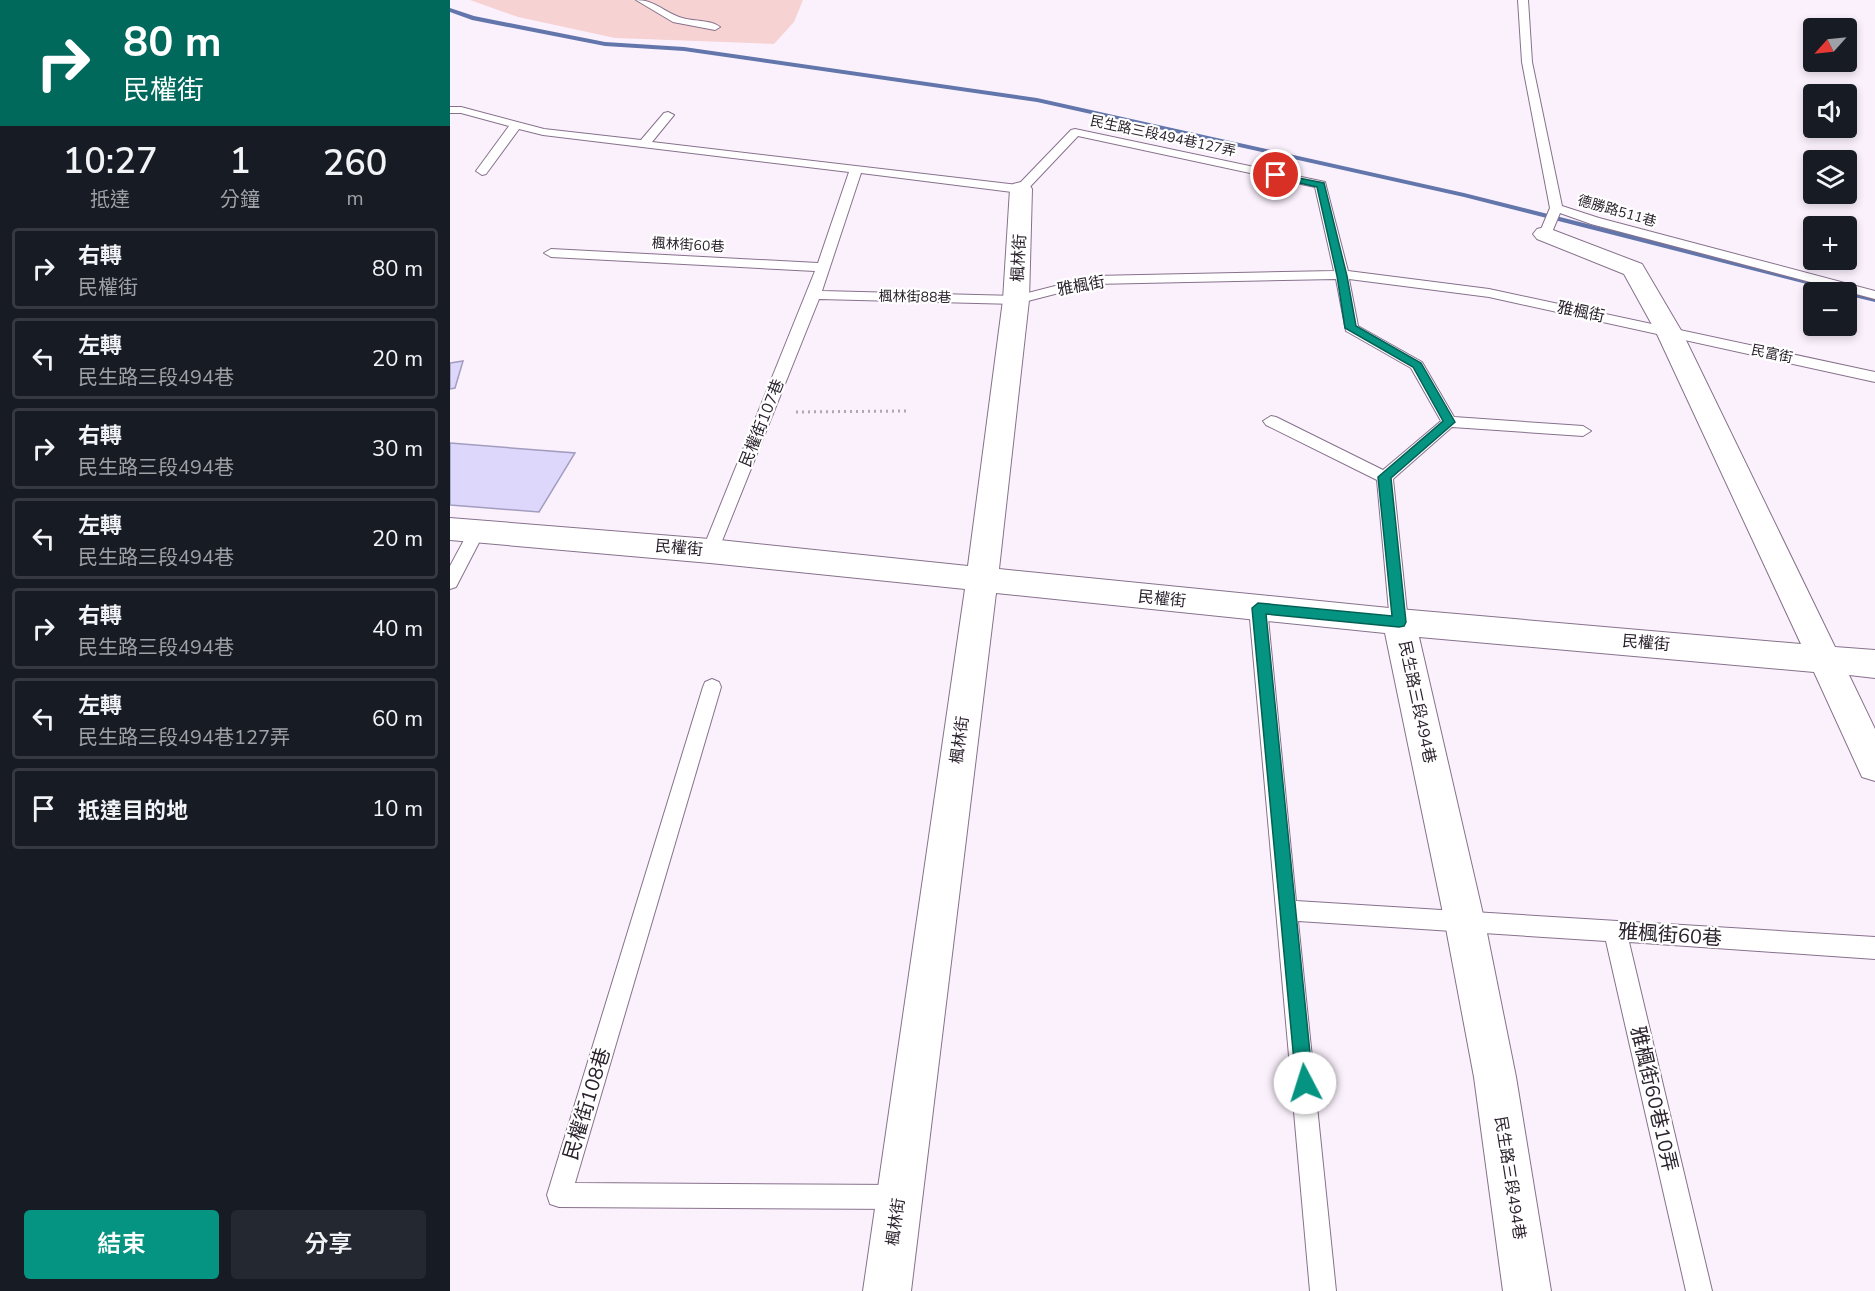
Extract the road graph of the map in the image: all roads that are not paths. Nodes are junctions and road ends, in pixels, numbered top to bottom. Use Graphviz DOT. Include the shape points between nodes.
graph roads {
  1 [pos="641,0"];
  2 [pos="1523,0"];
  3 [pos="715,27"];
  4 [pos="450,110"];
  5 [pos="668,115"];
  6 [pos="515,126"];
  7 [pos="644,144"];
  8 [pos="856,169"];
  9 [pos="482,171"];
  10 [pos="1021,189"];
  11 [pos="1556,208"];
  12 [pos="1545,234"];
  13 [pos="551,253"];
  14 [pos="824,267"];
  15 [pos="1342,276"];
  16 [pos="814,295"];
  17 [pos="1875,295"];
  18 [pos="1016,300"];
  19 [pos="1669,332"];
  20 [pos="1875,377"];
  21 [pos="1271,421"];
  22 [pos="1449,422"];
  23 [pos="1583,431"];
  24 [pos="1384,477"];
  25 [pos="464,530"];
  26 [pos="710,551"];
  27 [pos="982,581"];
  28 [pos="450,582"];
  29 [pos="1258,608"];
  30 [pos="1399,622"];
  31 [pos="1825,659"];
  32 [pos="1875,664"];
  33 [pos="712,687"];
  34 [pos="1875,766"];
  35 [pos="1287,910"];
  36 [pos="1465,923"];
  37 [pos="1615,931"];
  38 [pos="1875,948"];
  39 [pos="900,1197"];
  40 [pos="1696,1279"];
  41 [pos="887,1291"];
  42 [pos="1323,1291"];
  43 [pos="1527,1291"];
  1 -- 3 [label="lane" via="676,20"];
  2 -- 11 [label="lane, 德勝路511巷" via="1527,62"];
  4 -- 6 [label="lane"];
  5 -- 7 [label="lane"];
  6 -- 7 [label="lane"];
  6 -- 9 [label="lane"];
  7 -- 8 [label="lane"];
  8 -- 10 [label="lane"];
  8 -- 14 [label="lane"];
  10 -- 15 [label="lane, 民生路三段494巷127弄" via="1075,132 1321,185"];
  10 -- 18 [label="street, 楓林街"];
  11 -- 12 [label="lane"];
  11 -- 17 [label="lane, 德勝路511巷"];
  12 -- 19 [label="street" via="1633,269"];
  13 -- 14 [label="lane, 楓林街60巷"];
  14 -- 16 [label="lane"];
  15 -- 18 [label="lane, 雅楓街" via="1094,280"];
  15 -- 19 [label="lane, 雅楓街" via="1490,293"];
  15 -- 22 [label="lane" via="1351,328 1417,365"];
  16 -- 18 [label="lane, 楓林街88巷"];
  16 -- 26 [label="lane, 民權街107巷"];
  18 -- 27 [label="street, 楓林街"];
  19 -- 20 [label="lane, 民富街"];
  19 -- 31 [label="street"];
  21 -- 24 [label="lane"];
  22 -- 23 [label="lane"];
  22 -- 24 [label="lane"];
  24 -- 30 [label="lane, 民生路三段494巷"];
  25 -- 26 [label="street, 民權街"];
  25 -- 28 [label="lane"];
  26 -- 27 [label="street, 民權街"];
  27 -- 29 [label="street, 民權街"];
  27 -- 39 [label="street, 楓林街"];
  29 -- 30 [label="street, 民權街"];
  29 -- 35 [label="lane"];
  30 -- 31 [label="street, 民權街"];
  30 -- 36 [label="street, 民生路三段494巷"];
  31 -- 32 [label="street, 民權街"];
  31 -- 34 [label="street"];
  33 -- 39 [label="lane, 民權街108巷" via="560,1195"];
  35 -- 36 [label="lane, 雅楓街60巷"];
  35 -- 42 [label="lane"];
  36 -- 37 [label="lane, 雅楓街60巷"];
  36 -- 43 [label="street, 民生路三段494巷" via="1495,1077"];
  37 -- 38 [label="lane, 雅楓街60巷"];
  37 -- 40 [label="lane, 雅楓街60巷10弄"];
  39 -- 41 [label="street, 楓林街"];
}
